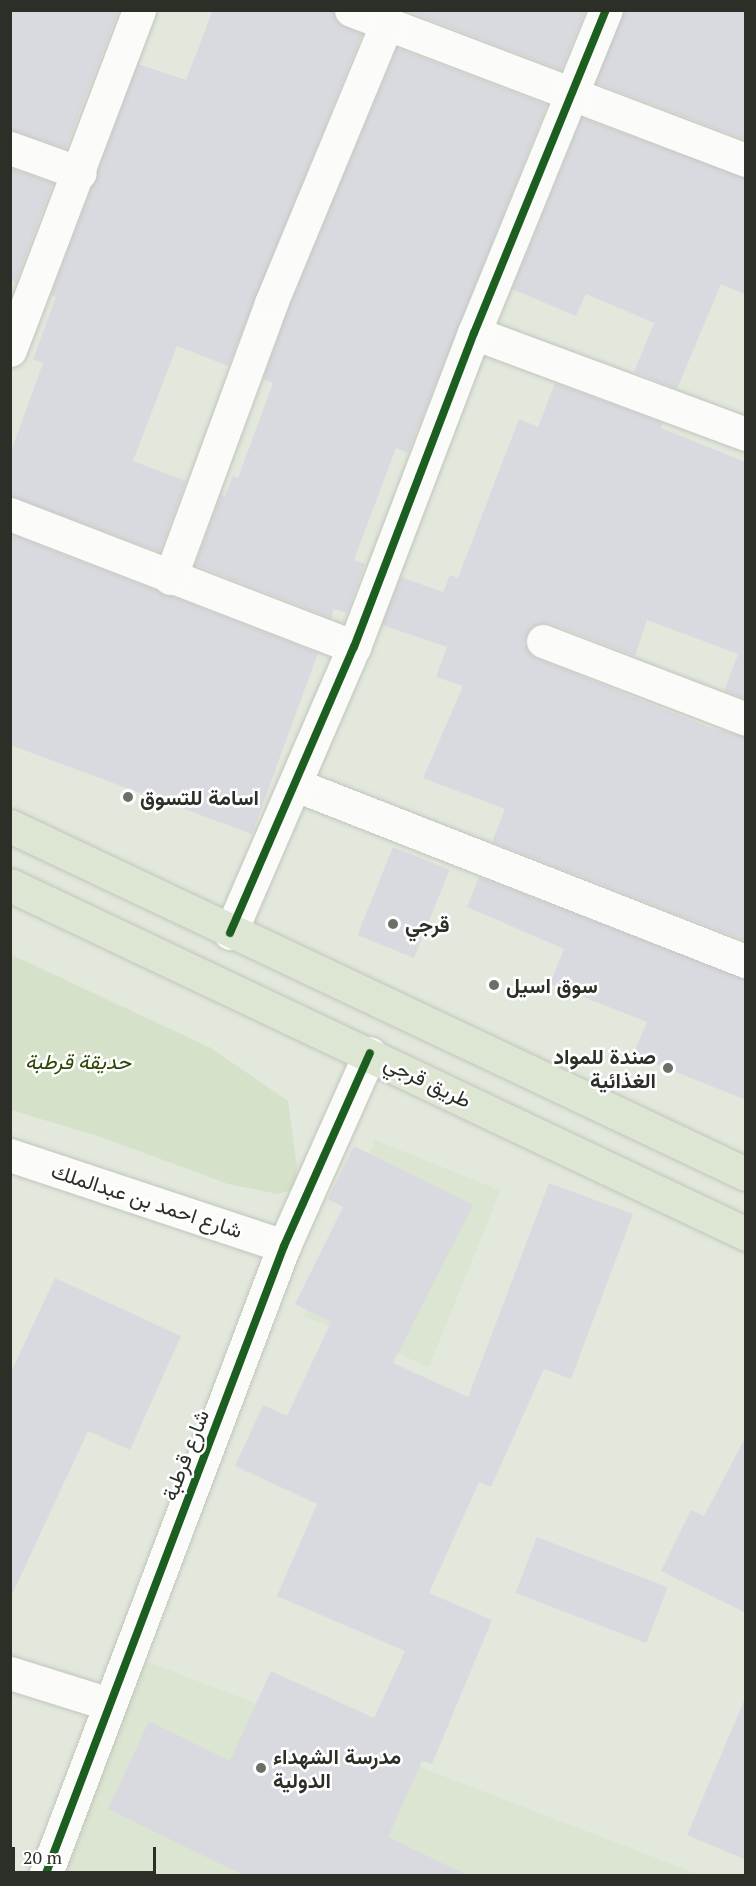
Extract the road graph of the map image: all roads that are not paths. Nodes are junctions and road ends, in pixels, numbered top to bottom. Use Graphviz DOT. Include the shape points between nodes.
graph roads {
  1 [pos="139,10"];
  2 [pos="351,10"];
  3 [pos="606,10"];
  4 [pos="387,23"];
  5 [pos="571,95"];
  6 [pos="10,148"];
  7 [pos="746,160"];
  8 [pos="80,173"];
  9 [pos="474,333"];
  10 [pos="10,350"];
  11 [pos="746,434"];
  12 [pos="10,514"];
  13 [pos="170,578"];
  14 [pos="543,641"];
  15 [pos="354,647"];
  16 [pos="746,719"];
  17 [pos="296,785"];
  18 [pos="10,826"];
  19 [pos="10,885"];
  20 [pos="230,933"];
  21 [pos="746,961"];
  22 [pos="370,1053"];
  23 [pos="10,1155"];
  24 [pos="746,1174"];
  25 [pos="746,1234"];
  26 [pos="284,1246"];
  27 [pos="10,1673"];
  28 [pos="109,1704"];
  29 [pos="45,1875"];
  1 -- 8 [label="street"];
  2 -- 4 [label="street"];
  3 -- 5 [label="street"];
  4 -- 5 [label="street"];
  4 -- 13 [label="street" via="271,303"];
  5 -- 7 [label="street"];
  5 -- 9 [label="street"];
  6 -- 8 [label="street"];
  8 -- 10 [label="street"];
  9 -- 11 [label="street"];
  9 -- 15 [label="street"];
  12 -- 13 [label="street"];
  13 -- 15 [label="street"];
  14 -- 16 [label="street"];
  15 -- 17 [label="street"];
  17 -- 20 [label="street"];
  17 -- 21 [label="street"];
  18 -- 20 [label="highway"];
  19 -- 22 [label="highway, طريق قرجي"];
  20 -- 24 [label="highway"];
  22 -- 25 [label="highway, طريق قرجي"];
  22 -- 26 [label="street, شارع قرطبة"];
  23 -- 26 [label="street, شارع احمد بن عبدالملك"];
  26 -- 28 [label="street, شارع قرطبة"];
  27 -- 28 [label="street"];
  28 -- 29 [label="street, شارع قرطبة"];
}
